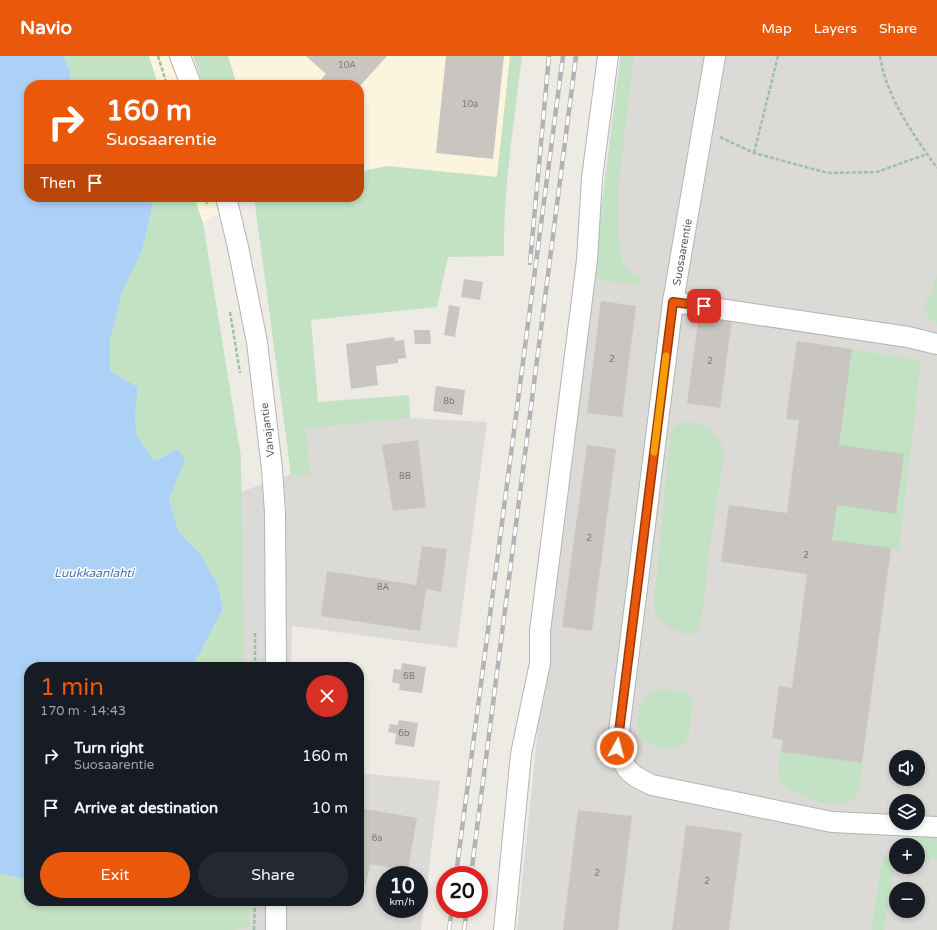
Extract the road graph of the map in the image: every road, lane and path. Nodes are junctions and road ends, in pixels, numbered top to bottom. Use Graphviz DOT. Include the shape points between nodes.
graph roads {
  1 [pos="158,56"];
  2 [pos="180,56"];
  3 [pos="608,56"];
  4 [pos="715,56"];
  5 [pos="778,56"];
  6 [pos="880,56"];
  7 [pos="165,80"];
  8 [pos="189,80"];
  9 [pos="703,130"];
  10 [pos="754,153"];
  11 [pos="927,154"];
  12 [pos="937,168"];
  13 [pos="206,202"];
  14 [pos="227,202"];
  15 [pos="209,211"];
  16 [pos="673,302"];
  17 [pos="229,305"];
  18 [pos="937,344"];
  19 [pos="240,374"];
  20 [pos="255,626"];
  21 [pos="255,662"];
  22 [pos="276,662"];
  23 [pos="937,827"];
  24 [pos="255,906"];
  25 [pos="276,906"];
  26 [pos="254,930"];
  27 [pos="276,930"];
  28 [pos="504,930"];
  1 -- 7 [label="path"];
  2 -- 8 [label="street"];
  3 -- 28 [label="street" via="592,178 587,260 540,631 540,663 521,754"];
  4 -- 9 [label="street, Suosaarentie"];
  5 -- 10 [label="path"];
  6 -- 11 [label="path" via="882,72 899,112"];
  9 -- 10 [label="path"];
  9 -- 16 [label="street, Suosaarentie"];
  10 -- 11 [label="path" via="828,173 877,172"];
  11 -- 12 [label="path"];
  13 -- 15 [label="path"];
  14 -- 22 [label="street, Vanajantie" via="257,342 272,469 275,513"];
  16 -- 18 [label="street" via="908,336"];
  16 -- 23 [label="street, Suosaarentie" via="617,748 626,770 639,780 652,785 832,822"];
  17 -- 19 [label="path"];
  20 -- 21 [label="path"];
  24 -- 26 [label="path"];
  25 -- 27 [label="street"];
}
